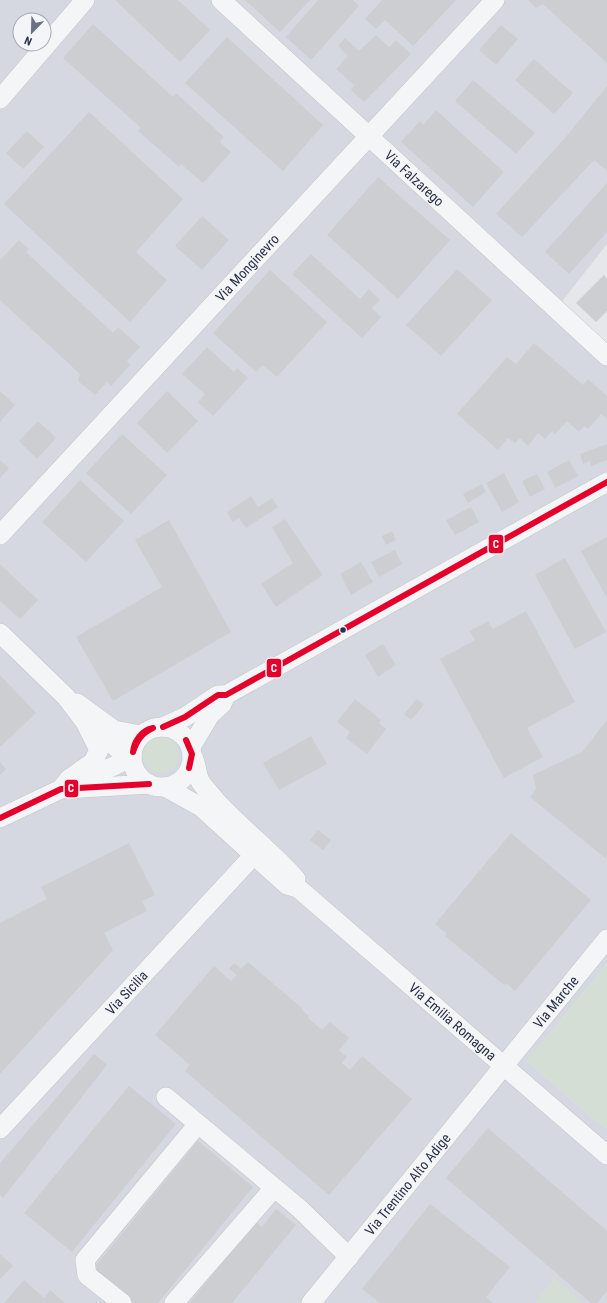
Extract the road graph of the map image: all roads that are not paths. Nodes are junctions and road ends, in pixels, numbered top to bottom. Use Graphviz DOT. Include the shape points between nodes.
graph roads {
  1 [pos="85,0"];
  2 [pos="221,0"];
  3 [pos="495,0"];
  4 [pos="0,99"];
  5 [pos="370,136"];
  6 [pos="607,356"];
  7 [pos="607,482"];
  8 [pos="0,535"];
  9 [pos="0,633"];
  10 [pos="226,695"];
  11 [pos="66,697"];
  12 [pos="85,722"];
  13 [pos="162,727"];
  14 [pos="141,735"];
  15 [pos="191,751"];
  16 [pos="132,755"];
  17 [pos="65,784"];
  18 [pos="157,786"];
  19 [pos="0,818"];
  20 [pos="254,856"];
  21 [pos="298,888"];
  22 [pos="607,939"];
  23 [pos="504,1066"];
  24 [pos="166,1097"];
  25 [pos="198,1124"];
  26 [pos="0,1129"];
  27 [pos="607,1155"];
  28 [pos="274,1188"];
  29 [pos="349,1257"];
  30 [pos="122,1303"];
  31 [pos="174,1303"];
  32 [pos="311,1303"];
  1 -- 4 [label="street"];
  2 -- 5 [label="street, Via Falzarego"];
  3 -- 5 [label="street, Via Monginevro"];
  5 -- 6 [label="street, Via Falzarego"];
  5 -- 8 [label="street, Via Monginevro"];
  7 -- 10 [label="street"];
  9 -- 11 [label="street"];
  10 -- 13 [label="street" via="218,694 185,717"];
  10 -- 15 [label="street" via="222,704 210,715"];
  11 -- 12 [label="street"];
  11 -- 14 [label="street" via="114,730"];
  12 -- 16 [label="street" via="96,728 118,749"];
  12 -- 17 [label="street" via="99,750 93,762"];
  13 -- 14 [label="street" via="155,727"];
  13 -- 15 [label="street" via="180,732"];
  14 -- 16 [label="street" via="136,741"];
  15 -- 18 [label="street" via="192,764 188,772 178,782"];
  15 -- 21 [label="street, Via Emilia Romagna" via="197,762 200,780 209,793 276,857 296,879"];
  16 -- 17 [label="street" via="114,766"];
  16 -- 18 [label="street" via="134,769 138,775"];
  17 -- 18 [label="street"];
  17 -- 19 [label="street"];
  18 -- 20 [label="street, Via Emilia Romagna" via="201,807"];
  20 -- 21 [label="street, Via Emilia Romagna" via="287,885"];
  20 -- 26 [label="street, Via Sicilia"];
  21 -- 23 [label="street, Via Emilia Romagna"];
  22 -- 23 [label="street, Via Marche"];
  23 -- 27 [label="street, Via Emilia Romagna"];
  23 -- 29 [label="street, Via Trentino Alto Adige"];
  24 -- 25 [label="street"];
  25 -- 28 [label="street"];
  25 -- 30 [label="street" via="85,1260 87,1275"];
  28 -- 29 [label="street" via="300,1209"];
  28 -- 31 [label="street"];
  29 -- 32 [label="street, Via Trentino Alto Adige"];
}
